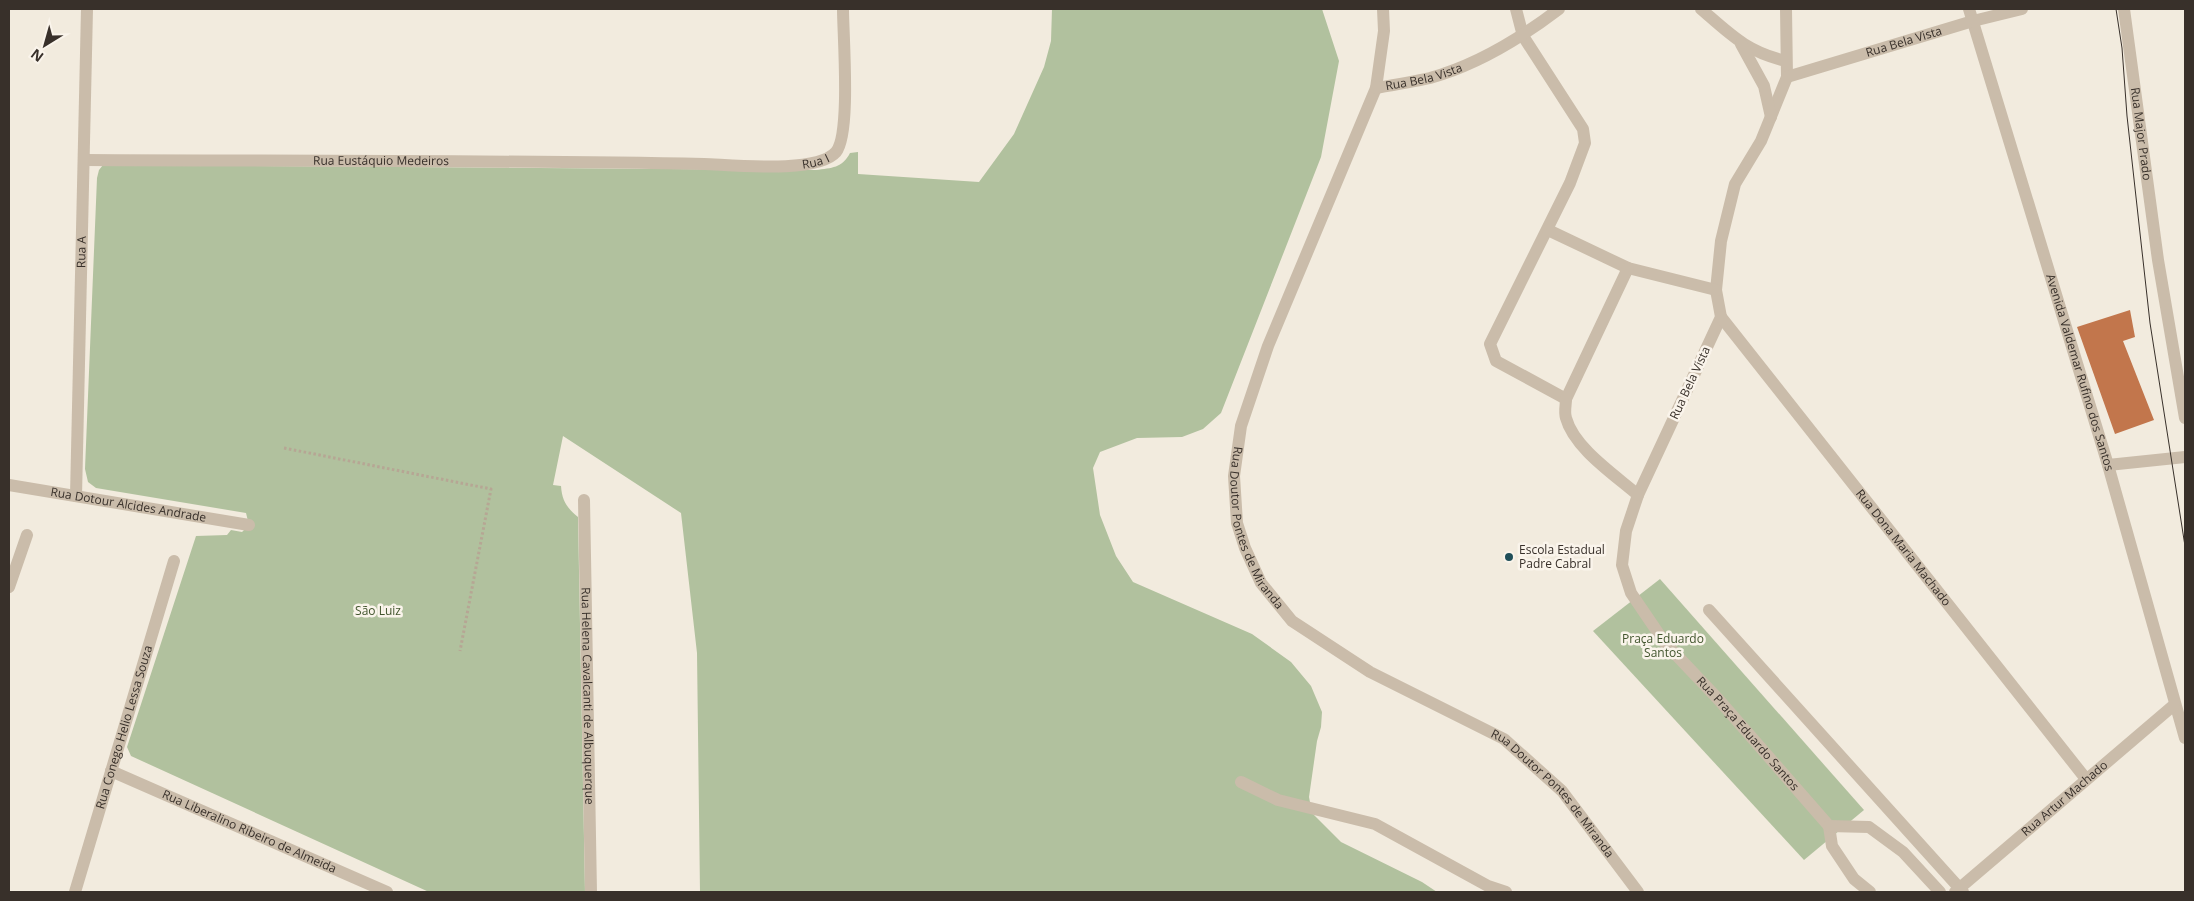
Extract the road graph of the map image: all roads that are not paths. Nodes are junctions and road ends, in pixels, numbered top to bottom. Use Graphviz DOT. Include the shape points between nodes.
graph roads {
  1 [pos="87,9"];
  2 [pos="843,9"];
  3 [pos="1383,9"];
  4 [pos="1516,9"];
  5 [pos="1559,9"];
  6 [pos="1701,9"];
  7 [pos="1786,9"];
  8 [pos="2022,9"];
  9 [pos="2124,9"];
  10 [pos="1971,15"];
  11 [pos="1523,36"];
  12 [pos="1741,44"];
  13 [pos="1786,61"];
  14 [pos="1787,77"];
  15 [pos="1376,88"];
  16 [pos="1771,117"];
  17 [pos="85,160"];
  18 [pos="678,164"];
  19 [pos="1548,230"];
  20 [pos="1628,268"];
  21 [pos="1716,290"];
  22 [pos="1721,317"];
  23 [pos="1566,399"];
  24 [pos="2185,418"];
  25 [pos="2185,457"];
  26 [pos="2108,465"];
  27 [pos="9,485"];
  28 [pos="1638,495"];
  29 [pos="76,496"];
  30 [pos="584,500"];
  31 [pos="249,525"];
  32 [pos="27,534"];
  33 [pos="174,561"];
  34 [pos="9,587"];
  35 [pos="1709,610"];
  36 [pos="1665,642"];
  37 [pos="2174,705"];
  38 [pos="2185,738"];
  39 [pos="111,772"];
  40 [pos="2086,779"];
  41 [pos="1241,782"];
  42 [pos="1830,826"];
  43 [pos="1959,891"];
  44 [pos="75,892"];
  45 [pos="387,892"];
  46 [pos="590,892"];
  47 [pos="1506,892"];
  48 [pos="1638,892"];
  49 [pos="1870,892"];
  50 [pos="1940,892"];
  1 -- 17 [label="street, Rua A"];
  2 -- 18 [label="street, Rua I" via="844,118 842,141 835,152 825,160 797,166"];
  3 -- 15 [label="street, Rua Doutor Pontes de Miranda" via="1384,31"];
  4 -- 11 [label="street"];
  5 -- 11 [label="street, Rua Bela Vista"];
  6 -- 12 [label="street"];
  7 -- 13 [label="street"];
  8 -- 10 [label="street, Rua Bela Vista"];
  9 -- 24 [label="street, Rua Major Prado" via="2158,260"];
  10 -- 14 [label="street, Rua Bela Vista"];
  10 -- 26 [label="street, Avenida Valdemar Rufino dos Santos"];
  11 -- 15 [label="street, Rua Bela Vista" via="1430,78"];
  11 -- 19 [label="street" via="1583,129 1584,136 1570,183"];
  12 -- 13 [label="street"];
  12 -- 16 [label="street" via="1764,86"];
  13 -- 14 [label="street"];
  14 -- 16 [label="street"];
  15 -- 48 [label="street, Rua Doutor Pontes de Miranda" via="1268,346 1241,426 1234,476 1237,523 1245,548 1261,584 1292,621 1370,672 1504,739 1562,791"];
  16 -- 21 [label="street" via="1761,141 1734,184 1721,241"];
  17 -- 18 [label="street, Rua Eustáquio Medeiros"];
  17 -- 29 [label="street, Rua A"];
  19 -- 20 [label="street"];
  19 -- 23 [label="street" via="1490,344 1496,361"];
  20 -- 21 [label="street"];
  20 -- 23 [label="street"];
  21 -- 22 [label="street"];
  22 -- 28 [label="street, Rua Bela Vista"];
  22 -- 40 [label="street, Rua Dona Maria Machado"];
  23 -- 28 [label="street" via="1565,417 1571,432 1586,450"];
  25 -- 26 [label="street"];
  26 -- 37 [label="street, Avenida Valdemar Rufino dos Santos"];
  27 -- 29 [label="street, Rua Dotour Alcides Andrade"];
  28 -- 36 [label="street, Rua Bela Vista" via="1626,531 1622,565 1631,593"];
  29 -- 31 [label="street, Rua Dotour Alcides Andrade"];
  30 -- 46 [label="street, Rua Helena Cavalcanti de Albuquerque"];
  32 -- 34 [label="street"];
  33 -- 39 [label="street, Rua Conego Helio Lessa Souza"];
  35 -- 43 [label="street"];
  36 -- 42 [label="street, Rua Praça Eduardo Santos"];
  37 -- 38 [label="street, Avenida Valdemar Rufino dos Santos"];
  37 -- 40 [label="street, Rua Artur Machado"];
  39 -- 44 [label="street, Rua Conego Helio Lessa Souza"];
  39 -- 45 [label="street, Rua Liberalino Ribeiro de Almeida"];
  40 -- 43 [label="street, Rua Artur Machado"];
  41 -- 47 [label="street" via="1278,800 1375,824 1488,886"];
  42 -- 49 [label="street" via="1832,846 1854,879"];
  42 -- 50 [label="street" via="1869,827 1902,852"];
}
